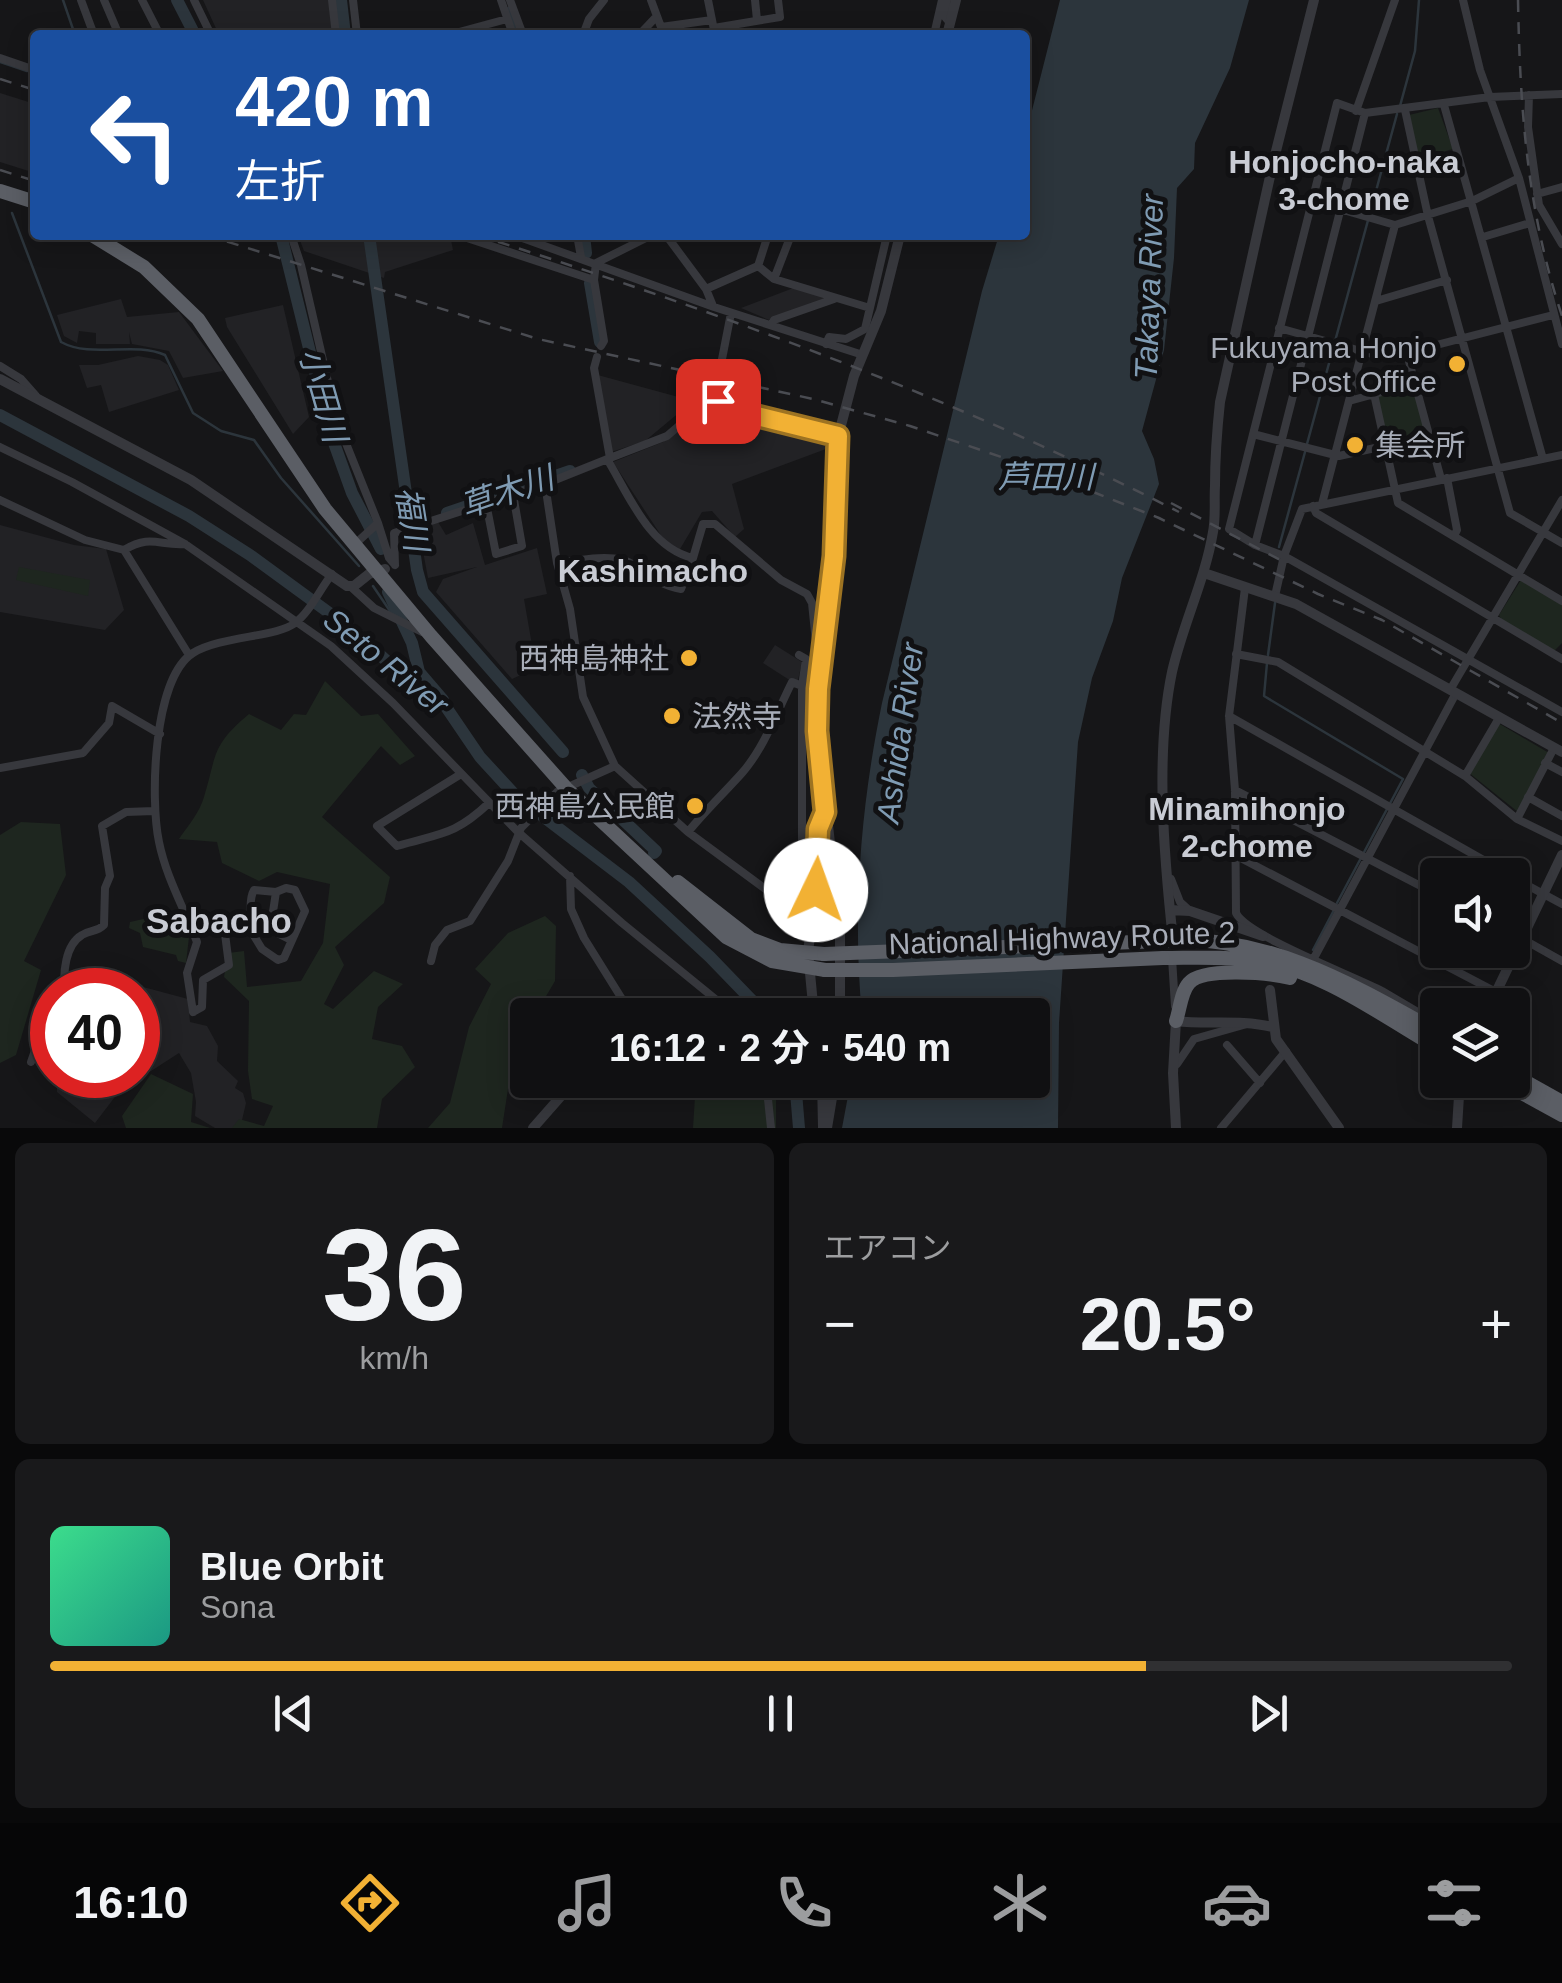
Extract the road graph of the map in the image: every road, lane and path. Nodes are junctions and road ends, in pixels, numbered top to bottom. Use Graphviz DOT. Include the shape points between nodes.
graph roads {
  1 [pos="80,0"];
  2 [pos="104,0"];
  3 [pos="142,0"];
  4 [pos="194,0"];
  5 [pos="332,0"];
  6 [pos="353,0"];
  7 [pos="501,0"];
  8 [pos="510,0"];
  9 [pos="604,0"];
  10 [pos="651,0"];
  11 [pos="708,0"];
  12 [pos="755,0"];
  13 [pos="778,0"];
  14 [pos="944,0"];
  15 [pos="956,0"];
  16 [pos="1314,0"];
  17 [pos="1395,0"];
  18 [pos="1463,0"];
  19 [pos="656,17"];
  20 [pos="506,19"];
  21 [pos="758,20"];
  22 [pos="714,28"];
  23 [pos="948,29"];
  24 [pos="92,30"];
  25 [pos="117,30"];
  26 [pos="157,30"];
  27 [pos="209,30"];
  28 [pos="335,30"];
  29 [pos="356,30"];
  30 [pos="466,30"];
  31 [pos="512,30"];
  32 [pos="521,30"];
  33 [pos="586,30"];
  34 [pos="643,30"];
  35 [pos="935,30"];
  36 [pos="0,58"];
  37 [pos="30,68"];
  38 [pos="1562,94"];
  39 [pos="1529,96"];
  40 [pos="1490,97"];
  41 [pos="1444,105"];
  42 [pos="1400,110"];
  43 [pos="1361,112"];
  44 [pos="1519,178"];
  45 [pos="1562,186"];
  46 [pos="0,191"];
  47 [pos="1537,194"];
  48 [pos="0,200"];
  49 [pos="30,200"];
  50 [pos="1312,201"];
  51 [pos="1472,201"];
  52 [pos="1340,208"];
  53 [pos="30,210"];
  54 [pos="1428,216"];
  55 [pos="1530,223"];
  56 [pos="1396,225"];
  57 [pos="1483,237"];
  58 [pos="100,240"];
  59 [pos="117,240"];
  60 [pos="291,240"];
  61 [pos="473,240"];
  62 [pos="529,240"];
  63 [pos="579,240"];
  64 [pos="642,240"];
  65 [pos="670,240"];
  66 [pos="766,240"];
  67 [pos="789,240"];
  68 [pos="886,240"];
  69 [pos="898,240"];
  70 [pos="1562,244"];
  71 [pos="581,257"];
  72 [pos="596,263"];
  73 [pos="758,266"];
  74 [pos="774,279"];
  75 [pos="594,280"];
  76 [pos="1447,280"];
  77 [pos="706,289"];
  78 [pos="834,299"];
  79 [pos="1376,301"];
  80 [pos="714,307"];
  81 [pos="876,309"];
  82 [pos="731,313"];
  83 [pos="1553,315"];
  84 [pos="772,324"];
  85 [pos="1508,326"];
  86 [pos="1279,328"];
  87 [pos="1308,335"];
  88 [pos="1462,336"];
  89 [pos="826,344"];
  90 [pos="1562,344"];
  91 [pos="601,346"];
  92 [pos="1362,350"];
  93 [pos="1407,354"];
  94 [pos="863,356"];
  95 [pos="596,357"];
  96 [pos="0,366"];
  97 [pos="0,379"];
  98 [pos="1415,383"];
  99 [pos="1374,394"];
  100 [pos="716,396"];
  101 [pos="39,399"];
  102 [pos="1349,401"];
  103 [pos="1253,434"];
  104 [pos="838,436"];
  105 [pos="1282,441"];
  106 [pos="1384,446"];
  107 [pos="0,447"];
  108 [pos="1334,455"];
  109 [pos="1562,456"];
  110 [pos="1543,458"];
  111 [pos="609,459"];
  112 [pos="1498,468"];
  113 [pos="1444,478"];
  114 [pos="545,484"];
  115 [pos="1394,490"];
  116 [pos="513,494"];
  117 [pos="0,500"];
  118 [pos="1562,500"];
  119 [pos="486,503"];
  120 [pos="1317,505"];
  121 [pos="377,524"];
  122 [pos="1543,532"];
  123 [pos="1454,536"];
  124 [pos="360,539"];
  125 [pos="185,544"];
  126 [pos="1562,544"];
  127 [pos="1256,545"];
  128 [pos="124,550"];
  129 [pos="1284,556"];
  130 [pos="692,558"];
  131 [pos="557,563"];
  132 [pos="386,569"];
  133 [pos="1204,573"];
  134 [pos="1518,574"];
  135 [pos="329,577"];
  136 [pos="350,586"];
  137 [pos="1245,588"];
  138 [pos="1275,596"];
  139 [pos="1562,601"];
  140 [pos="1492,618"];
  141 [pos="298,621"];
  142 [pos="431,636"];
  143 [pos="822,648"];
  144 [pos="1236,654"];
  145 [pos="1560,654"];
  146 [pos="189,655"];
  147 [pos="800,655"];
  148 [pos="1469,660"];
  149 [pos="802,686"];
  150 [pos="1453,692"];
  151 [pos="1562,712"];
  152 [pos="1230,716"];
  153 [pos="1499,718"];
  154 [pos="817,731"];
  155 [pos="160,734"];
  156 [pos="1424,750"];
  157 [pos="1558,750"];
  158 [pos="1545,763"];
  159 [pos="615,766"];
  160 [pos="0,768"];
  161 [pos="1562,772"];
  162 [pos="461,774"];
  163 [pos="1465,776"];
  164 [pos="574,786"];
  165 [pos="1235,790"];
  166 [pos="1528,797"];
  167 [pos="488,803"];
  168 [pos="1390,807"];
  169 [pos="154,811"];
  170 [pos="825,812"];
  171 [pos="1562,816"];
  172 [pos="1517,818"];
  173 [pos="520,830"];
  174 [pos="688,832"];
  175 [pos="1562,842"];
  176 [pos="818,854"];
  177 [pos="1235,855"];
  178 [pos="1562,855"];
  179 [pos="1364,857"];
  180 [pos="1479,858"];
  181 [pos="1166,860"];
  182 [pos="570,875"];
  183 [pos="1420,886"];
  184 [pos="1530,887"];
  185 [pos="276,892"];
  186 [pos="1543,894"];
  187 [pos="1562,904"];
  188 [pos="1336,908"];
  189 [pos="794,910"];
  190 [pos="1170,910"];
  191 [pos="1190,912"];
  192 [pos="1530,915"];
  193 [pos="248,926"];
  194 [pos="1263,936"];
  195 [pos="291,940"];
  196 [pos="1167,940"];
  197 [pos="1530,943"];
  198 [pos="808,952"];
  199 [pos="1167,958"];
  200 [pos="1314,958"];
  201 [pos="1562,960"];
  202 [pos="431,961"];
  203 [pos="66,968"];
  204 [pos="809,969"];
  205 [pos="1488,988"];
  206 [pos="1270,990"];
  207 [pos="621,998"];
  208 [pos="714,998"];
  209 [pos="812,998"];
  210 [pos="840,998"];
  211 [pos="1366,1004"];
  212 [pos="1420,1014"];
  213 [pos="1176,1021"];
  214 [pos="1250,1022"];
  215 [pos="1420,1022"];
  216 [pos="1272,1027"];
  217 [pos="1420,1037"];
  218 [pos="1226,1046"];
  219 [pos="1286,1051"];
  220 [pos="1173,1073"];
  221 [pos="1260,1083"];
  222 [pos="1530,1084"];
  223 [pos="560,1098"];
  224 [pos="768,1098"];
  225 [pos="823,1098"];
  226 [pos="832,1098"];
  227 [pos="1459,1098"];
  228 [pos="1530,1098"];
  229 [pos="1562,1102"];
  230 [pos="1328,1111"];
  231 [pos="1562,1116"];
  232 [pos="533,1128"];
  233 [pos="771,1128"];
  234 [pos="825,1128"];
  235 [pos="1176,1128"];
  236 [pos="1220,1128"];
  237 [pos="1339,1128"];
  238 [pos="1349,1128"];
  239 [pos="1457,1128"];
  1 -- 24 [label="street"];
  2 -- 25 [label="street"];
  3 -- 26 [label="street"];
  4 -- 27 [label="street"];
  5 -- 28 [label="street"];
  6 -- 29 [label="street"];
  7 -- 20 [label="street"];
  8 -- 32 [label="street"];
  9 -- 33 [label="street"];
  10 -- 19 [label="street"];
  11 -- 22 [label="street"];
  12 -- 21 [label="street"];
  13 -- 21 [label="street" via="780,17"];
  14 -- 23 [label="street"];
  14 -- 35 [label="street"];
  15 -- 23 [label="street"];
  16 -- 133 [label="street" via="1220,402 1214,526"];
  17 -- 43 [label="street"];
  18 -- 40 [label="street"];
  19 -- 22 [label="street" via="661,27"];
  19 -- 34 [label="street"];
  20 -- 30 [label="street"];
  20 -- 31 [label="street"];
  21 -- 22 [label="street"];
  36 -- 37 [label="street"];
  38 -- 39 [label="street"];
  39 -- 40 [label="street"];
  39 -- 47 [label="street"];
  40 -- 41 [label="street"];
  40 -- 44 [label="street"];
  41 -- 42 [label="street"];
  41 -- 51 [label="street"];
  42 -- 43 [label="street"];
  42 -- 54 [label="street"];
  43 -- 50 [label="street" via="1337,103"];
  43 -- 52 [label="street"];
  44 -- 51 [label="street"];
  44 -- 55 [label="street"];
  45 -- 47 [label="street"];
  46 -- 49 [label="highway"];
  47 -- 70 [label="street"];
  48 -- 53 [label="highway"];
  50 -- 52 [label="street"];
  50 -- 86 [label="street"];
  51 -- 54 [label="street"];
  51 -- 57 [label="street"];
  52 -- 56 [label="street"];
  52 -- 87 [label="street"];
  54 -- 56 [label="street"];
  54 -- 76 [label="street"];
  55 -- 57 [label="street"];
  55 -- 83 [label="street"];
  56 -- 79 [label="street"];
  57 -- 85 [label="street"];
  58 -- 124 [label="highway, National Highway Route 2" via="144,267 198,319 304,480"];
  59 -- 124 [label="highway, National Highway Route 2" via="162,270 205,314"];
  60 -- 121 [label="street" via="338,421"];
  61 -- 75 [label="street"];
  62 -- 71 [label="street"];
  63 -- 71 [label="street"];
  64 -- 72 [label="street"];
  65 -- 77 [label="street"];
  66 -- 73 [label="street"];
  67 -- 74 [label="street"];
  68 -- 81 [label="street"];
  69 -- 81 [label="street"];
  71 -- 72 [label="street"];
  72 -- 75 [label="street"];
  72 -- 80 [label="street"];
  73 -- 74 [label="street"];
  73 -- 77 [label="street"];
  74 -- 78 [label="street"];
  75 -- 91 [label="street"];
  76 -- 79 [label="street"];
  76 -- 88 [label="street"];
  77 -- 80 [label="street"];
  78 -- 81 [label="street"];
  78 -- 84 [label="street"];
  79 -- 92 [label="street"];
  80 -- 82 [label="street"];
  81 -- 89 [label="street" via="864,329 846,339 830,337"];
  81 -- 94 [label="street"];
  82 -- 84 [label="street"];
  82 -- 100 [label="street"];
  83 -- 85 [label="street"];
  83 -- 90 [label="street"];
  84 -- 89 [label="street"];
  85 -- 88 [label="street"];
  85 -- 110 [label="street"];
  86 -- 87 [label="street"];
  86 -- 103 [label="street"];
  87 -- 92 [label="street"];
  87 -- 105 [label="street"];
  88 -- 93 [label="street"];
  88 -- 112 [label="street"];
  89 -- 94 [label="street"];
  92 -- 93 [label="street" via="1386,358"];
  92 -- 102 [label="street"];
  93 -- 98 [label="street"];
  94 -- 104 [label="street"];
  95 -- 111 [label="street"];
  96 -- 101 [label="street"];
  97 -- 101 [label="street"];
  98 -- 99 [label="street"];
  98 -- 113 [label="street"];
  99 -- 102 [label="street"];
  99 -- 106 [label="street"];
  100 -- 104 [label="street" via="725,408"];
  100 -- 111 [label="street" via="667,436"];
  101 -- 135 [label="street" via="192,480"];
  102 -- 108 [label="street"];
  103 -- 105 [label="street"];
  103 -- 127 [label="street" via="1229,529"];
  104 -- 143 [label="street" via="834,556"];
  105 -- 108 [label="street"];
  105 -- 127 [label="street"];
  106 -- 108 [label="street"];
  106 -- 115 [label="street"];
  107 -- 125 [label="street"];
  108 -- 120 [label="street"];
  109 -- 110 [label="street"];
  110 -- 112 [label="street"];
  111 -- 114 [label="street"];
  111 -- 130 [label="street" via="655,536 674,554"];
  112 -- 113 [label="street"];
  112 -- 122 [label="street" via="1510,513"];
  113 -- 115 [label="street"];
  113 -- 123 [label="street"];
  114 -- 116 [label="street"];
  114 -- 131 [label="street"];
  115 -- 120 [label="street"];
  115 -- 123 [label="street" via="1398,503"];
  116 -- 119 [label="street"];
  116 -- 119 [label="street" via="522,546 496,554"];
  117 -- 128 [label="street" via="85,540"];
  118 -- 122 [label="street"];
  119 -- 132 [label="street" via="394,533"];
  120 -- 129 [label="street" via="1302,509"];
  120 -- 140 [label="street" via="1316,513"];
  121 -- 124 [label="street"];
  121 -- 132 [label="street" via="389,558"];
  122 -- 126 [label="street"];
  122 -- 134 [label="street"];
  123 -- 134 [label="street"];
  124 -- 132 [label="highway, National Highway Route 2"];
  125 -- 128 [label="street" via="152,539"];
  125 -- 141 [label="street"];
  127 -- 129 [label="street"];
  128 -- 146 [label="street"];
  129 -- 138 [label="street"];
  129 -- 148 [label="street"];
  130 -- 131 [label="street" via="680,589 626,561"];
  130 -- 143 [label="street" via="703,524 715,524 806,594"];
  131 -- 159 [label="street" via="583,697"];
  132 -- 136 [label="street"];
  132 -- 142 [label="highway, National Highway Route 2"];
  132 -- 164 [label="highway, National Highway Route 2"];
  133 -- 137 [label="street"];
  133 -- 181 [label="street" via="1171,677"];
  134 -- 139 [label="street"];
  134 -- 140 [label="street"];
  135 -- 136 [label="street"];
  135 -- 141 [label="street"];
  136 -- 142 [label="street" via="374,608"];
  137 -- 138 [label="street"];
  137 -- 144 [label="street"];
  138 -- 150 [label="street"];
  140 -- 145 [label="street"];
  140 -- 148 [label="street"];
  141 -- 146 [label="street"];
  141 -- 162 [label="street" via="393,703"];
  142 -- 164 [label="highway, National Highway Route 2"];
  143 -- 154 [label="street"];
  144 -- 152 [label="street"];
  144 -- 156 [label="street" via="1278,662"];
  146 -- 155 [label="street" via="167,694"];
  147 -- 149 [label="street" via="806,659"];
  148 -- 150 [label="street"];
  148 -- 151 [label="street"];
  149 -- 154 [label="street"];
  149 -- 174 [label="street" via="792,682 744,772"];
  149 -- 189 [label="street" via="802,882"];
  150 -- 153 [label="street"];
  150 -- 156 [label="street"];
  152 -- 165 [label="street"];
  152 -- 168 [label="street"];
  153 -- 157 [label="street"];
  153 -- 163 [label="street"];
  154 -- 170 [label="street"];
  155 -- 160 [label="street" via="112,706 109,723 83,754"];
  155 -- 169 [label="street"];
  156 -- 163 [label="street"];
  156 -- 168 [label="street"];
  157 -- 158 [label="street"];
  158 -- 161 [label="street"];
  158 -- 166 [label="street"];
  159 -- 164 [label="street"];
  159 -- 174 [label="street"];
  162 -- 167 [label="street"];
  162 -- 167 [label="street" via="377,826 380,833 398,846 433,838 466,825"];
  163 -- 172 [label="street"];
  164 -- 173 [label="street"];
  164 -- 198 [label="highway, National Highway Route 2" via="736,929 766,946"];
  164 -- 204 [label="highway, National Highway Route 2" via="726,937 772,961"];
  165 -- 177 [label="street"];
  165 -- 179 [label="street"];
  166 -- 171 [label="street"];
  166 -- 172 [label="street"];
  167 -- 173 [label="street"];
  168 -- 179 [label="street"];
  168 -- 180 [label="street"];
  169 -- 193 [label="street" via="169,878 197,942 187,973 193,1012 202,1007 204,980 229,965 226,928 232,922"];
  169 -- 203 [label="street" via="126,812 102,826 110,876 104,925 82,934"];
  170 -- 176 [label="street"];
  170 -- 210 [label="street" via="840,929"];
  172 -- 175 [label="street"];
  173 -- 182 [label="street"];
  173 -- 202 [label="street" via="470,921 446,930"];
  174 -- 189 [label="street"];
  176 -- 189 [label="street" via="801,912"];
  176 -- 198 [label="street"];
  177 -- 188 [label="street"];
  177 -- 194 [label="street" via="1236,913"];
  178 -- 186 [label="street"];
  179 -- 183 [label="street"];
  179 -- 188 [label="street"];
  181 -- 190 [label="street"];
  181 -- 191 [label="street" via="1173,888"];
  182 -- 207 [label="street" via="571,909"];
  182 -- 208 [label="street"];
  184 -- 186 [label="street"];
  185 -- 193 [label="street" via="254,890"];
  185 -- 195 [label="street" via="271,925"];
  185 -- 195 [label="street" via="295,890 302,899 305,911"];
  186 -- 187 [label="street"];
  186 -- 192 [label="street"];
  188 -- 200 [label="street"];
  188 -- 205 [label="street"];
  190 -- 191 [label="street"];
  190 -- 196 [label="street"];
  191 -- 194 [label="street"];
  193 -- 195 [label="street" via="278,960"];
  194 -- 200 [label="street"];
  196 -- 198 [label="highway, National Highway Route 2, bridge"];
  196 -- 215 [label="highway, National Highway Route 2" via="1223,942 1278,954 1338,976"];
  197 -- 201 [label="street"];
  198 -- 204 [label="street"];
  199 -- 204 [label="highway, National Highway Route 2, bridge"];
  199 -- 211 [label="highway, National Highway Route 2" via="1256,961 1293,970"];
  199 -- 213 [label="street"];
  200 -- 212 [label="street"];
  204 -- 209 [label="street"];
  206 -- 216 [label="street"];
  211 -- 213 [label="highway" via="1280,976 1202,974 1183,992"];
  211 -- 217 [label="highway, National Highway Route 2"];
  213 -- 214 [label="street"];
  213 -- 220 [label="street"];
  214 -- 216 [label="street"];
  214 -- 220 [label="street" via="1194,1039"];
  216 -- 219 [label="street"];
  218 -- 221 [label="street"];
  219 -- 221 [label="street"];
  219 -- 230 [label="street"];
  220 -- 235 [label="street"];
  221 -- 236 [label="street"];
  222 -- 229 [label="highway"];
  223 -- 232 [label="street"];
  224 -- 233 [label="street"];
  225 -- 234 [label="street"];
  226 -- 234 [label="street"];
  227 -- 239 [label="street"];
  228 -- 231 [label="highway"];
  230 -- 237 [label="street"];
  230 -- 238 [label="street"];
}
